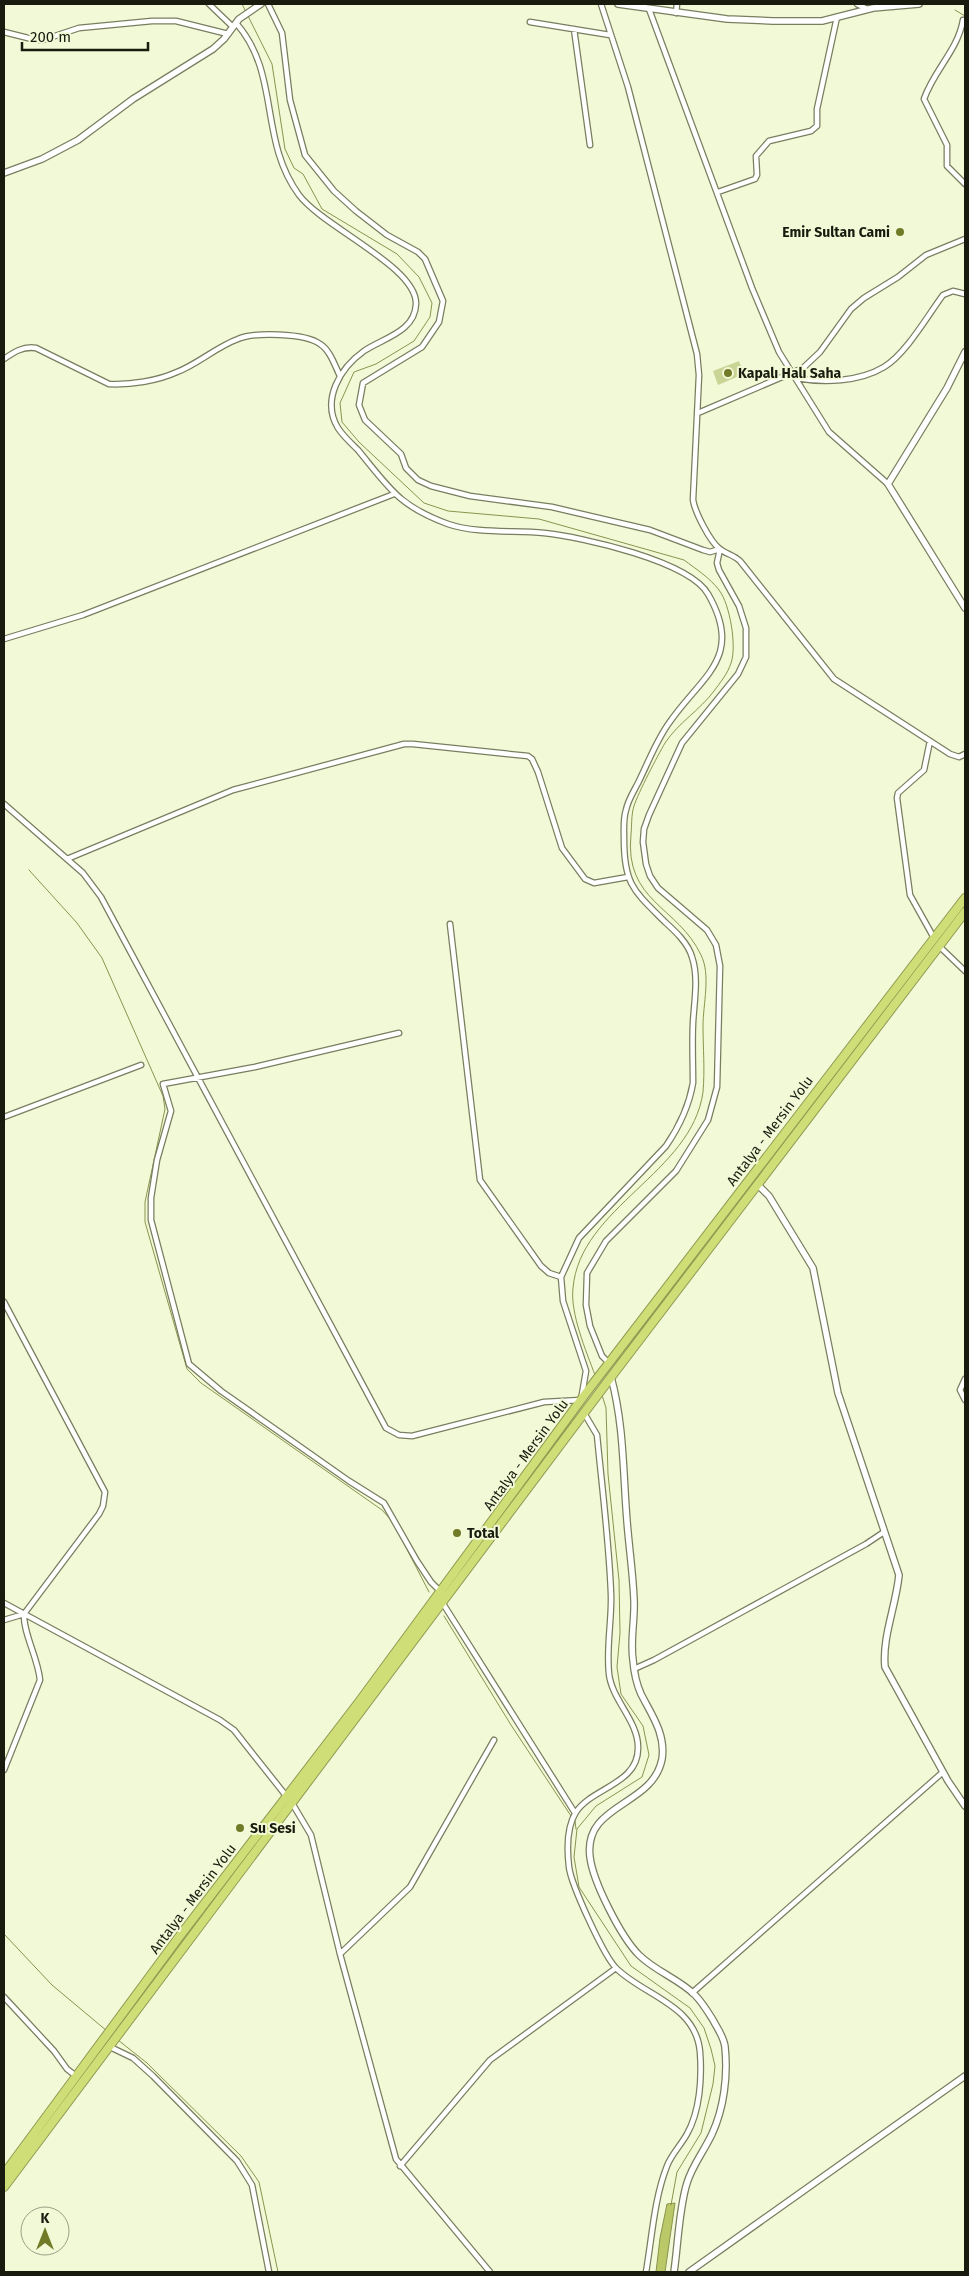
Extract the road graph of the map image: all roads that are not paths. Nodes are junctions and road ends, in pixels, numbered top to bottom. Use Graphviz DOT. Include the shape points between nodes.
graph roads {
  1 [pos="209,4"];
  2 [pos="261,4"];
  3 [pos="268,4"];
  4 [pos="601,4"];
  5 [pos="618,4"];
  6 [pos="677,4"];
  7 [pos="857,4"];
  8 [pos="920,4"];
  9 [pos="649,9"];
  10 [pos="867,10"];
  11 [pos="676,13"];
  12 [pos="837,18"];
  13 [pos="963,20"];
  14 [pos="530,22"];
  15 [pos="236,23"];
  16 [pos="574,29"];
  17 [pos="4,32"];
  18 [pos="228,34"];
  19 [pos="610,35"];
  20 [pos="590,145"];
  21 [pos="4,173"];
  22 [pos="965,184"];
  23 [pos="718,192"];
  24 [pos="965,238"];
  25 [pos="965,294"];
  26 [pos="965,352"];
  27 [pos="4,359"];
  28 [pos="793,372"];
  29 [pos="340,376"];
  30 [pos="796,378"];
  31 [pos="698,413"];
  32 [pos="888,484"];
  33 [pos="394,494"];
  34 [pos="720,549"];
  35 [pos="965,608"];
  36 [pos="4,639"];
  37 [pos="930,741"];
  38 [pos="965,754"];
  39 [pos="4,804"];
  40 [pos="68,859"];
  41 [pos="628,877"];
  42 [pos="965,898"];
  43 [pos="965,912"];
  44 [pos="450,924"];
  45 [pos="934,938"];
  46 [pos="939,946"];
  47 [pos="965,971"];
  48 [pos="399,1033"];
  49 [pos="141,1065"];
  50 [pos="198,1079"];
  51 [pos="4,1117"];
  52 [pos="757,1184"];
  53 [pos="561,1277"];
  54 [pos="4,1302"];
  55 [pos="609,1363"];
  56 [pos="609,1379"];
  57 [pos="965,1379"];
  58 [pos="583,1397"];
  59 [pos="965,1400"];
  60 [pos="584,1413"];
  61 [pos="884,1532"];
  62 [pos="440,1591"];
  63 [pos="442,1602"];
  64 [pos="4,1603"];
  65 [pos="24,1614"];
  66 [pos="4,1620"];
  67 [pos="634,1669"];
  68 [pos="494,1740"];
  69 [pos="4,1770"];
  70 [pos="943,1772"];
  71 [pos="287,1797"];
  72 [pos="292,1803"];
  73 [pos="965,1806"];
  74 [pos="575,1813"];
  75 [pos="340,1954"];
  76 [pos="616,1968"];
  77 [pos="692,1993"];
  78 [pos="4,1997"];
  79 [pos="118,2027"];
  80 [pos="108,2043"];
  81 [pos="76,2076"];
  82 [pos="965,2076"];
  83 [pos="400,2166"];
  84 [pos="4,2174"];
  85 [pos="4,2187"];
  86 [pos="269,2272"];
  87 [pos="490,2272"];
  88 [pos="646,2272"];
  89 [pos="674,2272"];
  90 [pos="689,2272"];
  1 -- 15 [label="street"];
  2 -- 15 [label="street"];
  3 -- 34 [label="street" via="282,33 290,100 306,154 334,191 356,211 425,259 444,301 439,322 422,347 362,382 359,405 365,420 401,454 412,476 431,486 470,496 552,507 650,530 702,550"];
  4 -- 19 [label="street"];
  5 -- 9 [label="street"];
  6 -- 11 [label="street"];
  7 -- 10 [label="street"];
  8 -- 10 [label="street"];
  9 -- 11 [label="street"];
  9 -- 23 [label="street"];
  10 -- 12 [label="street"];
  11 -- 12 [label="street" via="727,20 822,21"];
  12 -- 23 [label="street" via="817,109 817,126 811,131 769,141 756,156 755,179"];
  13 -- 22 [label="street" via="952,50 924,99 947,145 947,166"];
  14 -- 16 [label="street"];
  15 -- 18 [label="street"];
  15 -- 29 [label="street" via="255,51 268,95 274,144 298,194 320,217 398,271 416,294 415,315 410,322 401,331 358,356"];
  16 -- 19 [label="street"];
  16 -- 20 [label="street"];
  17 -- 18 [label="street" via="43,40 79,28 176,21"];
  18 -- 21 [label="street" via="213,49 133,99 78,140 42,159"];
  19 -- 31 [label="street" via="628,87 697,354"];
  23 -- 28 [label="street" via="752,288 779,352"];
  24 -- 28 [label="street" via="926,255 864,298 851,309 813,360"];
  25 -- 30 [label="street" via="953,291 943,295 885,367 842,380"];
  26 -- 32 [label="street" via="947,388"];
  27 -- 29 [label="street" via="28,347 109,384 121,384 179,372 238,338 284,336 319,343"];
  28 -- 30 [label="street"];
  28 -- 31 [label="street"];
  29 -- 33 [label="street" via="332,398 335,422"];
  30 -- 32 [label="street" via="829,432"];
  31 -- 34 [label="street" via="694,508"];
  32 -- 35 [label="street"];
  33 -- 36 [label="street" via="92,612"];
  33 -- 41 [label="street" via="424,514 468,529 550,533 653,560 684,571 708,594 723,636 721,651 706,678 667,726 626,808 625,863"];
  34 -- 37 [label="street" via="740,561 834,679"];
  34 -- 55 [label="street" via="719,570 740,606 746,628 746,657 738,674 682,743 649,815 643,842 646,864 658,888 708,930 716,945 720,966 717,1087 708,1120 676,1171 606,1241 587,1273 586,1305 590,1326 602,1356"];
  37 -- 38 [label="street" via="950,754 959,757"];
  37 -- 45 [label="street" via="924,770 898,792 897,798 910,895"];
  39 -- 40 [label="street"];
  40 -- 41 [label="street" via="233,790 413,744 528,756 538,772 562,848 585,879 594,883"];
  40 -- 50 [label="street" via="101,897"];
  41 -- 53 [label="street" via="637,894 676,932 692,956 696,984 693,1083 676,1132 579,1238"];
  42 -- 45 [label="highway, Antalya - Mersin Yolu"];
  43 -- 46 [label="highway, Antalya - Mersin Yolu"];
  44 -- 53 [label="street" via="480,1180 541,1266"];
  45 -- 55 [label="highway, Antalya - Mersin Yolu"];
  46 -- 47 [label="street"];
  46 -- 52 [label="highway, Antalya - Mersin Yolu"];
  48 -- 50 [label="street"];
  49 -- 51 [label="street"];
  50 -- 58 [label="street" via="386,1428 399,1435 412,1436 544,1402"];
  50 -- 62 [label="street" via="163,1084 171,1111 157,1160 151,1198 154,1232 189,1364 221,1390 384,1503 430,1582"];
  52 -- 56 [label="highway, Antalya - Mersin Yolu"];
  52 -- 61 [label="street" via="813,1268 838,1393"];
  53 -- 58 [label="street" via="563,1302 586,1372"];
  54 -- 65 [label="street" via="105,1492 104,1506 99,1514"];
  55 -- 58 [label="highway, Antalya - Mersin Yolu"];
  56 -- 60 [label="highway, Antalya - Mersin Yolu"];
  56 -- 67 [label="street" via="614,1390 624,1460 634,1596 631,1636"];
  57 -- 59 [label="street" via="960,1390"];
  58 -- 62 [label="highway, Antalya - Mersin Yolu"];
  60 -- 63 [label="highway, Antalya - Mersin Yolu"];
  60 -- 74 [label="street" via="597,1435 599,1452 612,1596 609,1675 638,1746 630,1773 588,1799"];
  61 -- 67 [label="street"];
  61 -- 70 [label="street" via="899,1575 884,1655 885,1667"];
  62 -- 71 [label="highway, Antalya - Mersin Yolu"];
  63 -- 72 [label="highway, Antalya - Mersin Yolu"];
  63 -- 74 [label="street"];
  64 -- 65 [label="street"];
  65 -- 66 [label="street"];
  65 -- 69 [label="street" via="23,1624 39,1668 40,1680"];
  65 -- 71 [label="street" via="220,1720 234,1730"];
  67 -- 77 [label="street" via="640,1692 655,1717 662,1746 661,1761 653,1780 639,1794 600,1819 590,1843 590,1858 598,1886 638,1954"];
  68 -- 75 [label="street" via="410,1887"];
  70 -- 73 [label="street"];
  70 -- 77 [label="street"];
  71 -- 72 [label="highway"];
  71 -- 79 [label="highway, Antalya - Mersin Yolu"];
  72 -- 75 [label="street" via="311,1835"];
  72 -- 79 [label="highway, Antalya - Mersin Yolu"];
  74 -- 76 [label="street" via="568,1838 569,1871 596,1935"];
  75 -- 83 [label="street"];
  76 -- 83 [label="street" via="490,2060"];
  76 -- 88 [label="street" via="681,2013 696,2035 700,2050 695,2112 688,2133 668,2164 663,2179"];
  77 -- 89 [label="street" via="707,2011 724,2042 726,2085 713,2132 687,2184"];
  78 -- 81 [label="street"];
  79 -- 80 [label="highway, Antalya - Mersin Yolu"];
  80 -- 81 [label="highway, Antalya - Mersin Yolu"];
  80 -- 85 [label="highway, Antalya - Mersin Yolu"];
  80 -- 86 [label="street" via="153,2076 238,2161 252,2185"];
  81 -- 84 [label="highway, Antalya - Mersin Yolu"];
  82 -- 90 [label="street"];
  83 -- 87 [label="street"];
}
